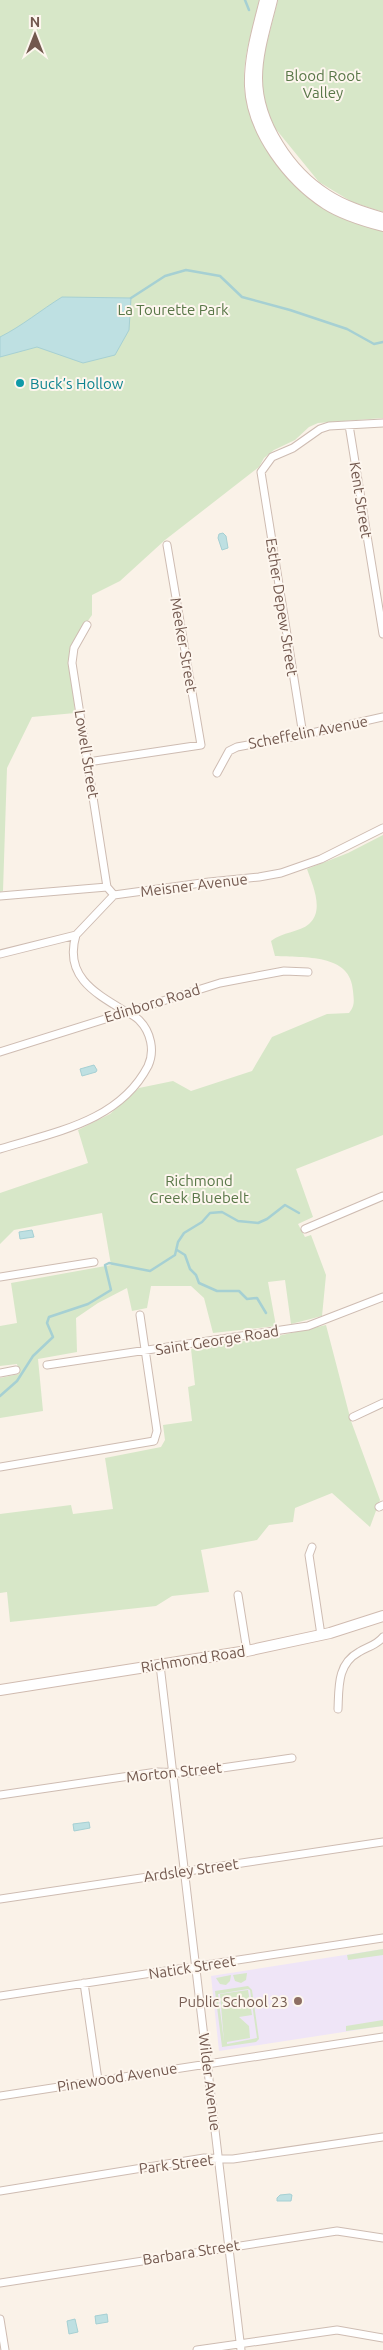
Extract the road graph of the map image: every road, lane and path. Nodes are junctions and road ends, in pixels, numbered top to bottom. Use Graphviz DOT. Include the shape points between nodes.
graph roads {
  1 [pos="265,0"];
  2 [pos="272,0"];
  3 [pos="383,218"];
  4 [pos="383,226"];
  5 [pos="383,423"];
  6 [pos="349,425"];
  7 [pos="167,546"];
  8 [pos="87,625"];
  9 [pos="383,634"];
  10 [pos="383,717"];
  11 [pos="303,735"];
  12 [pos="88,762"];
  13 [pos="217,773"];
  14 [pos="383,828"];
  15 [pos="107,887"];
  16 [pos="114,895"];
  17 [pos="0,896"];
  18 [pos="76,935"];
  19 [pos="0,954"];
  20 [pos="308,972"];
  21 [pos="125,1011"];
  22 [pos="0,1052"];
  23 [pos="0,1149"];
  24 [pos="383,1196"];
  25 [pos="304,1229"];
  26 [pos="94,1262"];
  27 [pos="0,1277"];
  28 [pos="383,1297"];
  29 [pos="140,1315"];
  30 [pos="145,1351"];
  31 [pos="46,1365"];
  32 [pos="16,1370"];
  33 [pos="0,1373"];
  34 [pos="383,1403"];
  35 [pos="353,1417"];
  36 [pos="0,1468"];
  37 [pos="312,1547"];
  38 [pos="238,1595"];
  39 [pos="383,1617"];
  40 [pos="321,1635"];
  41 [pos="383,1637"];
  42 [pos="247,1651"];
  43 [pos="160,1664"];
  44 [pos="0,1690"];
  45 [pos="338,1709"];
  46 [pos="292,1758"];
  47 [pos="173,1772"];
  48 [pos="0,1795"];
  49 [pos="383,1842"];
  50 [pos="184,1871"];
  51 [pos="0,1899"];
  52 [pos="383,1938"];
  53 [pos="196,1967"];
  54 [pos="84,1983"];
  55 [pos="0,1996"];
  56 [pos="383,2037"];
  57 [pos="207,2063"];
  58 [pos="98,2080"];
  59 [pos="0,2096"];
  60 [pos="383,2136"];
  61 [pos="219,2159"];
  62 [pos="0,2192"];
  63 [pos="383,2238"];
  64 [pos="229,2246"];
  65 [pos="0,2283"];
  66 [pos="0,2319"];
  67 [pos="383,2338"];
  68 [pos="241,2347"];
  69 [pos="5,2350"];
  70 [pos="198,2350"];
  1 -- 4 [label="street" via="250,72 252,100 261,127 288,169 311,193 338,210"];
  2 -- 3 [label="street" via="257,78 268,126 285,154 318,188 344,205"];
  5 -- 6 [label="street"];
  6 -- 9 [label="street, Kent Street"];
  6 -- 11 [label="street, Esther Depew Street" via="320,429 293,448 277,454 267,462 261,478"];
  7 -- 12 [label="street, Meeker Street" via="201,745"];
  8 -- 12 [label="street, Lowell Street" via="74,648 72,663"];
  10 -- 11 [label="street, Scheffelin Avenue"];
  11 -- 13 [label="street, Scheffelin Avenue" via="237,746 229,751"];
  12 -- 15 [label="street, Lowell Street"];
  14 -- 16 [label="street, Meisner Avenue" via="321,859 281,873"];
  15 -- 16 [label="street"];
  15 -- 17 [label="street"];
  16 -- 18 [label="street"];
  18 -- 19 [label="street"];
  18 -- 21 [label="street" via="74,961 82,980"];
  20 -- 21 [label="street, Edinboro Road" via="284,971 220,983"];
  21 -- 22 [label="street, Edinboro Road"];
  21 -- 23 [label="street" via="138,1019 152,1043 150,1061 134,1087 99,1116"];
  24 -- 25 [label="street"];
  26 -- 27 [label="street"];
  28 -- 30 [label="street, Saint George Road" via="308,1326"];
  29 -- 30 [label="street"];
  30 -- 31 [label="street, Saint George Road"];
  30 -- 36 [label="street" via="156,1439 151,1443"];
  32 -- 33 [label="street"];
  34 -- 35 [label="street"];
  37 -- 40 [label="street" via="309,1554"];
  38 -- 42 [label="street"];
  39 -- 40 [label="street, Richmond Road"];
  40 -- 42 [label="street, Richmond Road"];
  41 -- 45 [label="street" via="357,1652 343,1667"];
  42 -- 43 [label="street, Richmond Road"];
  43 -- 44 [label="street, Richmond Road"];
  43 -- 47 [label="street, Wilder Avenue"];
  46 -- 47 [label="street, Morton Street" via="187,1773"];
  47 -- 48 [label="street, Morton Street"];
  47 -- 50 [label="street, Wilder Avenue"];
  49 -- 50 [label="street, Ardsley Street"];
  50 -- 51 [label="street, Ardsley Street"];
  50 -- 53 [label="street, Wilder Avenue"];
  52 -- 53 [label="street, Natick Street"];
  53 -- 54 [label="street, Natick Street"];
  53 -- 57 [label="street, Wilder Avenue"];
  54 -- 55 [label="street, Natick Street"];
  54 -- 58 [label="street"];
  56 -- 57 [label="street, Pinewood Avenue"];
  57 -- 58 [label="street, Pinewood Avenue"];
  57 -- 61 [label="street, Wilder Avenue"];
  58 -- 59 [label="street, Pinewood Avenue"];
  60 -- 61 [label="street, Park Street"];
  61 -- 62 [label="street, Park Street" via="204,2158"];
  61 -- 64 [label="street, Wilder Avenue"];
  63 -- 64 [label="street, Barbara Street" via="337,2231"];
  64 -- 65 [label="street, Barbara Street"];
  64 -- 68 [label="street, Wilder Avenue"];
  66 -- 69 [label="street"];
  67 -- 68 [label="street" via="337,2330"];
  68 -- 70 [label="street"];
}
